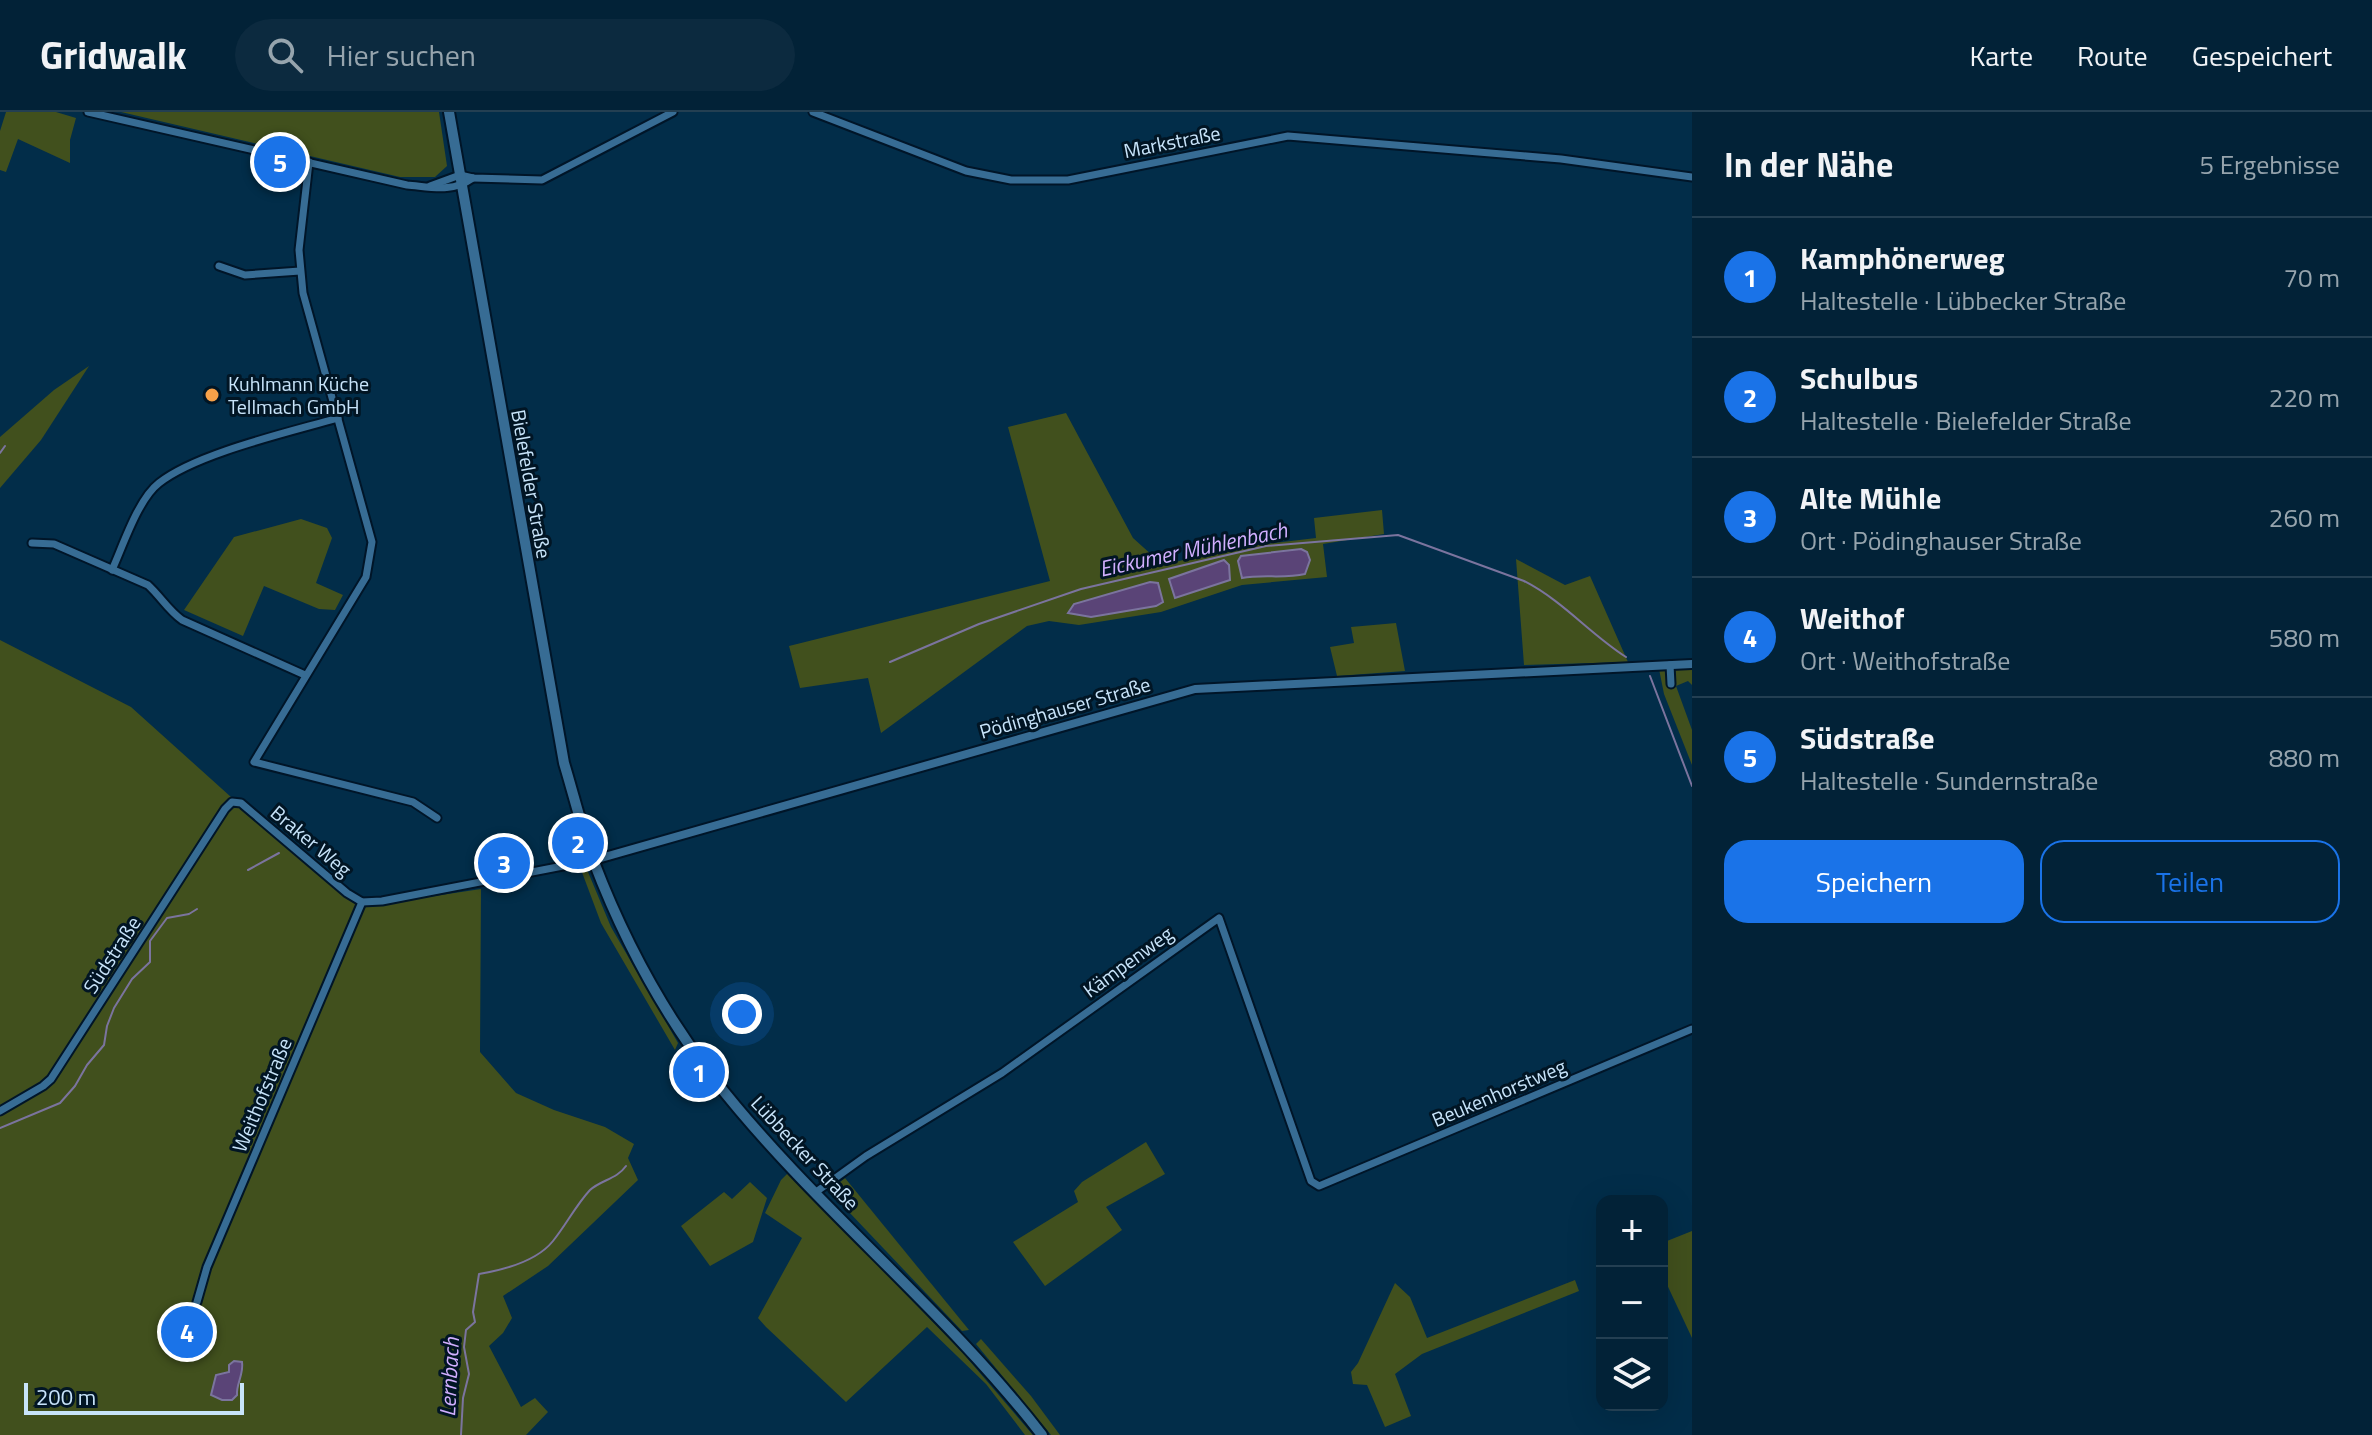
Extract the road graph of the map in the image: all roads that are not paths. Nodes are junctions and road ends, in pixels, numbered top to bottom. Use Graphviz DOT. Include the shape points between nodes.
graph roads {
  1 [pos="88,112"];
  2 [pos="449,112"];
  3 [pos="673,112"];
  4 [pos="813,112"];
  5 [pos="309,162"];
  6 [pos="1692,177"];
  7 [pos="460,180"];
  8 [pos="219,266"];
  9 [pos="300,271"];
  10 [pos="338,418"];
  11 [pos="32,543"];
  12 [pos="112,570"];
  13 [pos="1692,664"];
  14 [pos="1670,665"];
  15 [pos="305,675"];
  16 [pos="1671,684"];
  17 [pos="235,801"];
  18 [pos="437,818"];
  19 [pos="594,860"];
  20 [pos="464,887"];
  21 [pos="362,902"];
  22 [pos="1692,1029"];
  23 [pos="0,1111"];
  24 [pos="1319,1186"];
  25 [pos="816,1192"];
  26 [pos="197,1302"];
  27 [pos="1042,1435"];
  1 -- 5 [label="street"];
  2 -- 7 [label="main road, Bielefelder Straße"];
  3 -- 7 [label="street" via="542,180"];
  4 -- 6 [label="street, Markstraße" via="953,167 1011,180 1068,180 1288,136 1545,158"];
  5 -- 7 [label="street" via="407,185 445,189"];
  5 -- 9 [label="street"];
  7 -- 19 [label="main road, Bielefelder Straße" via="554,713"];
  8 -- 9 [label="street" via="245,275"];
  9 -- 10 [label="street"];
  10 -- 12 [label="street" via="213,457 157,484"];
  10 -- 15 [label="street" via="372,542 371,559 366,577"];
  11 -- 12 [label="street" via="54,544"];
  12 -- 15 [label="street" via="148,585 182,620"];
  13 -- 14 [label="street, Pödinghauser Straße"];
  14 -- 16 [label="street"];
  14 -- 19 [label="street, Pödinghauser Straße" via="1195,689"];
  15 -- 18 [label="street" via="254,762 413,802"];
  17 -- 21 [label="street, Braker Weg"];
  17 -- 23 [label="street, Südstraße" via="51,1079"];
  19 -- 20 [label="street, Pödinghauser Straße"];
  19 -- 25 [label="main road, Lübbecker Straße" via="651,983 689,1045 763,1137"];
  20 -- 21 [label="street, Braker Weg"];
  21 -- 26 [label="street, Weithofstraße" via="212,1255"];
  22 -- 24 [label="street, Beukenhorstweg"];
  24 -- 25 [label="street, Kämpenweg" via="1311,1181 1219,918 1002,1073"];
  25 -- 27 [label="main road, Lübbecker Straße" via="959,1337"];
}
